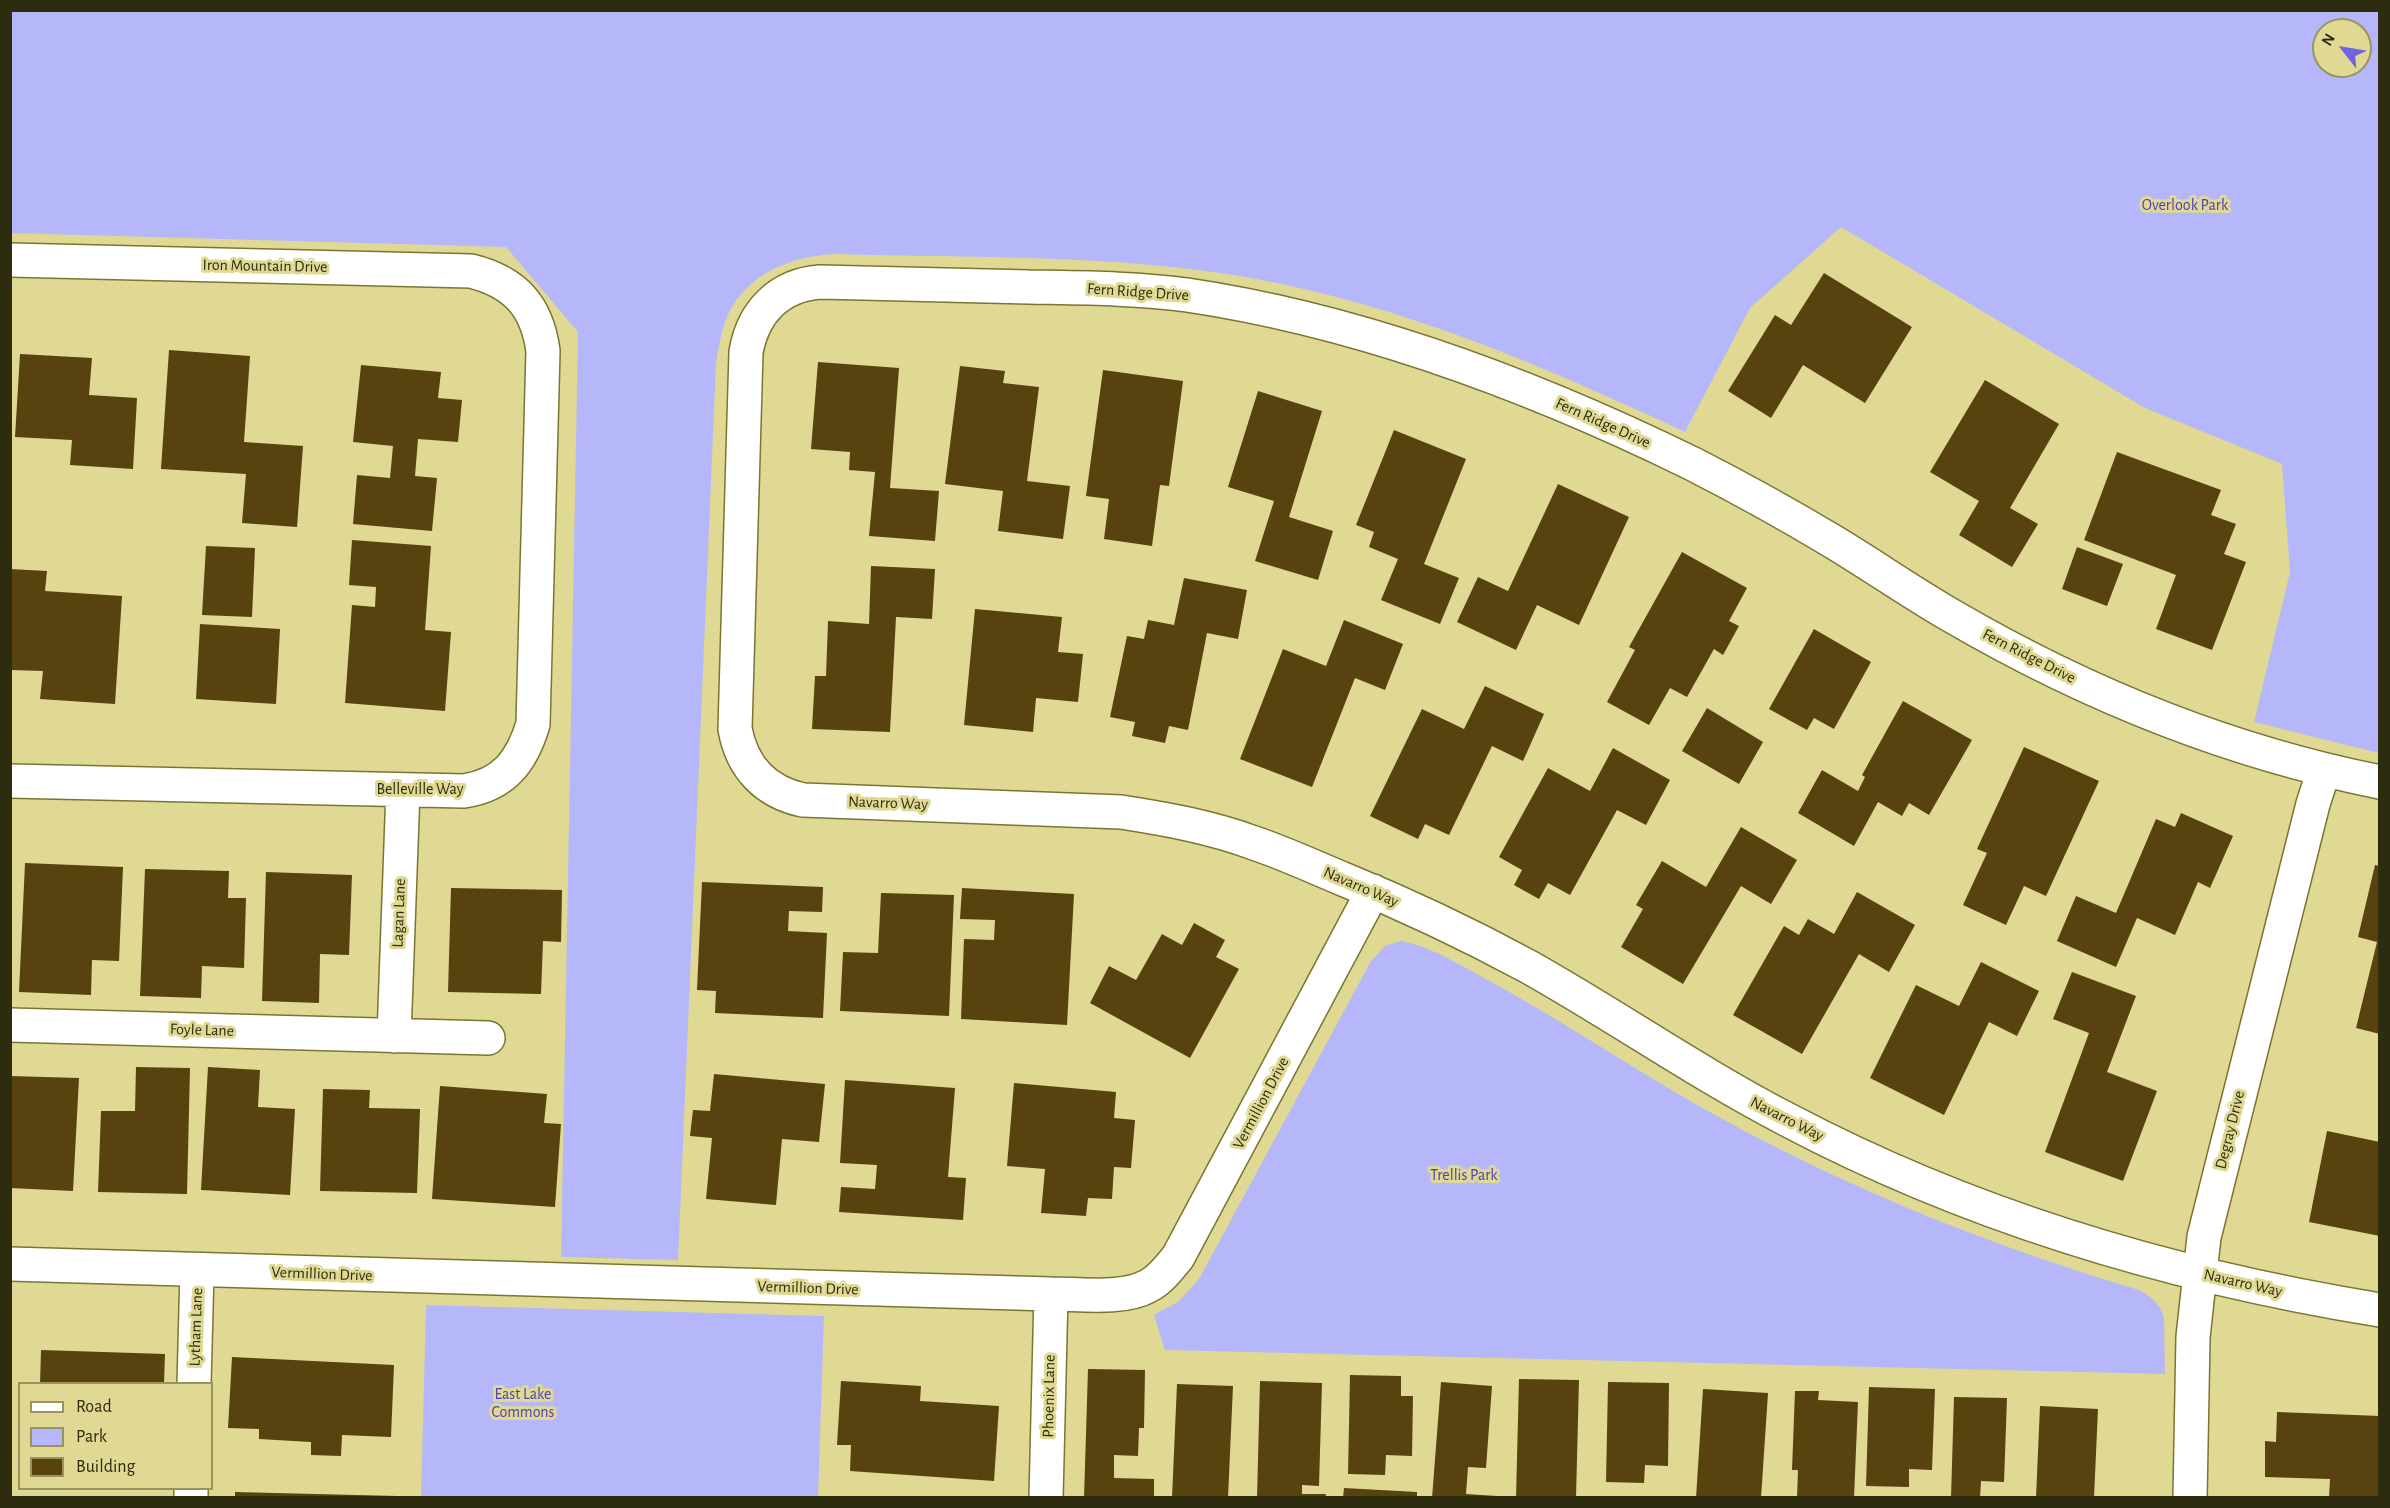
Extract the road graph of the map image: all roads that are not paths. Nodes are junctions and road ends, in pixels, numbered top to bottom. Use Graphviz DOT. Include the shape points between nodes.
graph roads {
  1 [pos="10,260"];
  2 [pos="514,290"];
  3 [pos="770,302"];
  4 [pos="2324,770"];
  5 [pos="10,781"];
  6 [pos="2379,782"];
  7 [pos="403,790"];
  8 [pos="1373,891"];
  9 [pos="10,1025"];
  10 [pos="394,1036"];
  11 [pos="488,1038"];
  12 [pos="10,1264"];
  13 [pos="198,1271"];
  14 [pos="2200,1273"];
  15 [pos="1051,1294"];
  16 [pos="2379,1310"];
  17 [pos="194,1382"];
  18 [pos="1046,1497"];
  19 [pos="2190,1497"];
  1 -- 2 [label="street, Iron Mountain Drive" via="471,271"];
  2 -- 7 [label="street, Belleville Way" via="534,318 543,351 533,724 519,756 497,781 464,791"];
  3 -- 4 [label="street, Fern Ridge Drive" via="792,287 820,282 1105,288 1262,308 1405,347 1552,400 1696,466 1767,503 1952,616 2075,680 2197,730"];
  3 -- 8 [label="street, Navarro Way" via="753,324 746,352 735,729 742,755 758,778 778,793 803,801 1076,809 1166,819 1254,843"];
  4 -- 6 [label="street, Fern Ridge Drive"];
  4 -- 14 [label="street, Degray Drive" via="2210,1210"];
  5 -- 7 [label="street, Belleville Way"];
  7 -- 10 [label="street, Lagan Lane"];
  8 -- 14 [label="street, Navarro Way" via="1456,928 1530,968 1728,1088 1858,1154 1988,1208"];
  8 -- 15 [label="street, Vermillion Drive" via="1168,1270 1149,1286 1127,1294"];
  9 -- 10 [label="street, Foyle Lane"];
  10 -- 11 [label="street, Foyle Lane"];
  12 -- 13 [label="street, Vermillion Drive"];
  13 -- 15 [label="street, Vermillion Drive"];
  13 -- 17 [label="street, Lytham Lane"];
  14 -- 16 [label="street, Navarro Way"];
  14 -- 19 [label="street, Degray Drive" via="2193,1336"];
  15 -- 18 [label="street, Phoenix Lane"];
}
